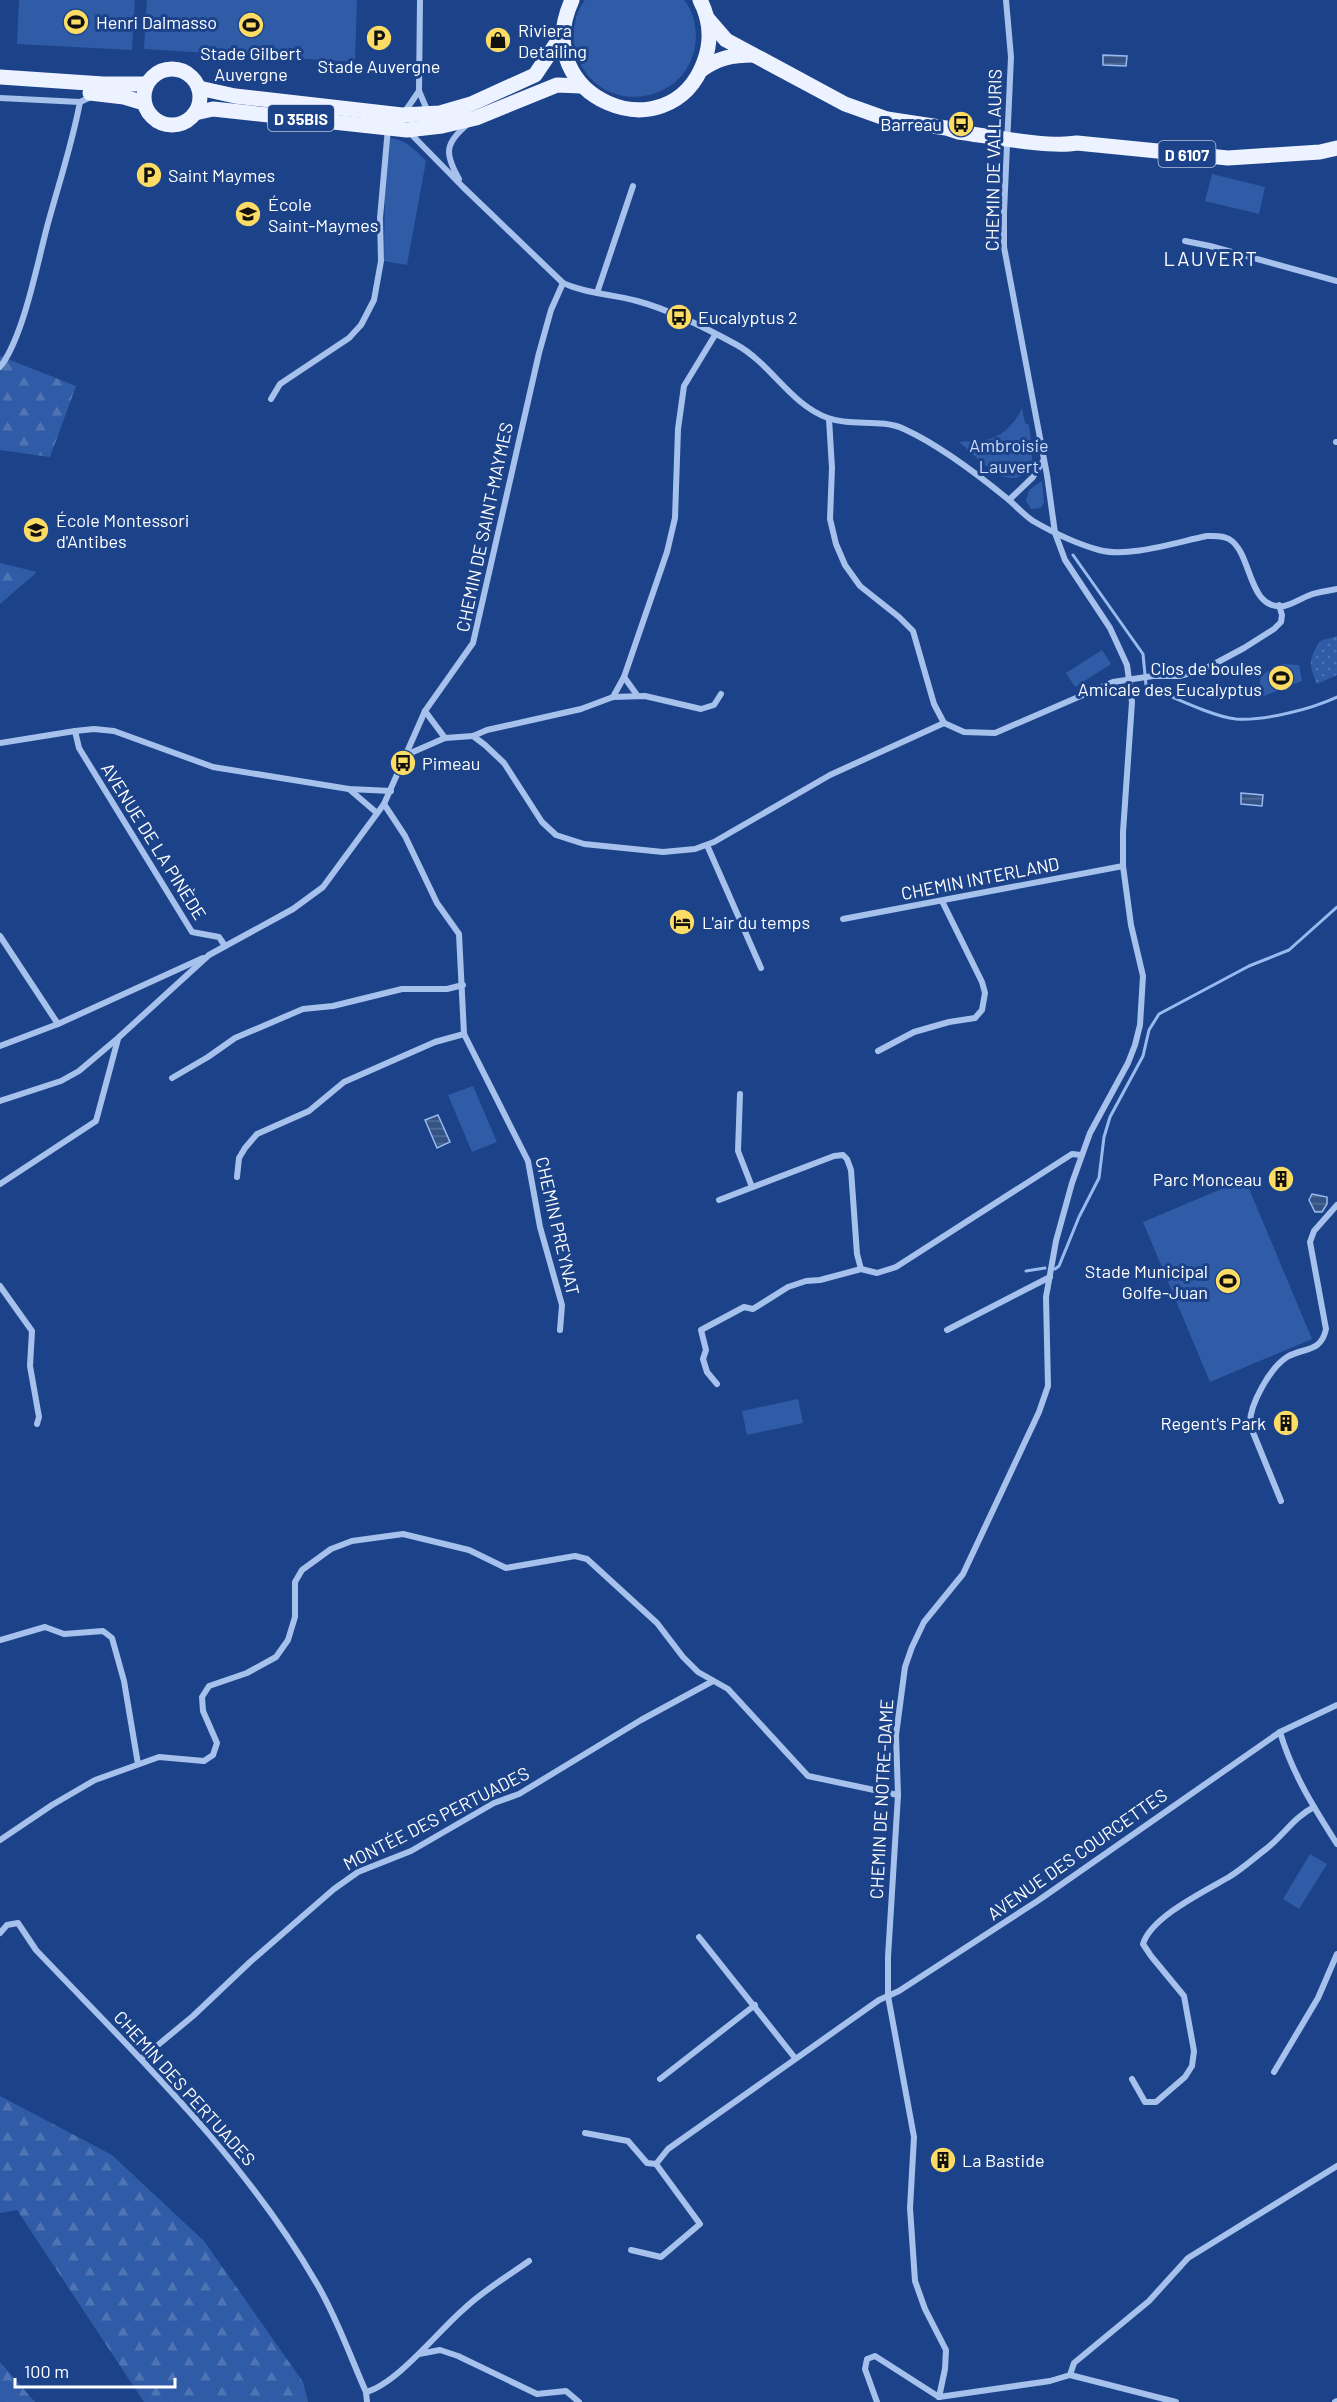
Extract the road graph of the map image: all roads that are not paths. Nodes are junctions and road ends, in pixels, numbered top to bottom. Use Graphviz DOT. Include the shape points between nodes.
graph roads {
  1 [pos="420,0"];
  2 [pos="572,0"];
  3 [pos="700,0"];
  4 [pos="1006,0"];
  5 [pos="707,18"];
  6 [pos="562,35"];
  7 [pos="753,55"];
  8 [pos="701,70"];
  9 [pos="0,77"];
  10 [pos="146,84"];
  11 [pos="581,86"];
  12 [pos="0,88"];
  13 [pos="199,88"];
  14 [pos="419,91"];
  15 [pos="102,93"];
  16 [pos="0,99"];
  17 [pos="80,102"];
  18 [pos="144,103"];
  19 [pos="195,113"];
  20 [pos="429,114"];
  21 [pos="402,115"];
  22 [pos="476,118"];
  23 [pos="388,128"];
  24 [pos="407,130"];
  25 [pos="1008,133"];
  26 [pos="1337,137"];
  27 [pos="1337,148"];
  28 [pos="1297,152"];
  29 [pos="633,186"];
  30 [pos="463,188"];
  31 [pos="1185,241"];
  32 [pos="1337,281"];
  33 [pos="563,283"];
  34 [pos="597,293"];
  35 [pos="716,335"];
  36 [pos="0,367"];
  37 [pos="271,399"];
  38 [pos="829,419"];
  39 [pos="1042,461"];
  40 [pos="1010,500"];
  41 [pos="1055,533"];
  42 [pos="1337,589"];
  43 [pos="1279,605"];
  44 [pos="624,677"];
  45 [pos="1129,678"];
  46 [pos="721,694"];
  47 [pos="637,695"];
  48 [pos="613,697"];
  49 [pos="425,711"];
  50 [pos="944,723"];
  51 [pos="75,731"];
  52 [pos="472,736"];
  53 [pos="445,738"];
  54 [pos="0,743"];
  55 [pos="406,754"];
  56 [pos="349,789"];
  57 [pos="391,791"];
  58 [pos="384,804"];
  59 [pos="377,813"];
  60 [pos="707,845"];
  61 [pos="1123,866"];
  62 [pos="942,901"];
  63 [pos="843,919"];
  64 [pos="0,936"];
  65 [pos="225,946"];
  66 [pos="208,955"];
  67 [pos="761,968"];
  68 [pos="462,985"];
  69 [pos="58,1024"];
  70 [pos="464,1034"];
  71 [pos="118,1038"];
  72 [pos="0,1046"];
  73 [pos="878,1051"];
  74 [pos="172,1078"];
  75 [pos="740,1094"];
  76 [pos="0,1101"];
  77 [pos="1081,1155"];
  78 [pos="237,1177"];
  79 [pos="0,1184"];
  80 [pos="752,1187"];
  81 [pos="719,1200"];
  82 [pos="1337,1205"];
  83 [pos="861,1269"];
  84 [pos="1050,1276"];
  85 [pos="0,1286"];
  86 [pos="560,1330"];
  87 [pos="947,1330"];
  88 [pos="717,1384"];
  89 [pos="37,1424"];
  90 [pos="1281,1501"];
  91 [pos="0,1640"];
  92 [pos="713,1681"];
  93 [pos="1337,1705"];
  94 [pos="1280,1732"];
  95 [pos="138,1764"];
  96 [pos="898,1794"];
  97 [pos="1314,1807"];
  98 [pos="0,1840"];
  99 [pos="1337,1844"];
  100 [pos="0,1933"];
  101 [pos="699,1937"];
  102 [pos="1337,1954"];
  103 [pos="888,1996"];
  104 [pos="755,2005"];
  105 [pos="795,2058"];
  106 [pos="141,2059"];
  107 [pos="1274,2072"];
  108 [pos="660,2079"];
  109 [pos="1132,2079"];
  110 [pos="585,2133"];
  111 [pos="656,2164"];
  112 [pos="1337,2166"];
  113 [pos="631,2250"];
  114 [pos="529,2260"];
  115 [pos="418,2354"];
  116 [pos="1070,2375"];
  117 [pos="366,2392"];
  118 [pos="939,2397"];
  119 [pos="367,2402"];
  120 [pos="579,2402"];
  121 [pos="877,2402"];
  122 [pos="1176,2402"];
  1 -- 14 [label="street"];
  2 -- 6 [label="main road"];
  3 -- 5 [label="main road"];
  4 -- 25 [label="street, CHEMIN DE VALLAURIS" via="1011,57"];
  5 -- 7 [label="main road, D 6107" via="726,40"];
  5 -- 8 [label="main road" via="708,53"];
  6 -- 11 [label="main road" via="567,62"];
  6 -- 20 [label="main road, D 35BIS" via="535,75 471,104"];
  7 -- 8 [label="main road" via="716,59"];
  7 -- 25 [label="main road, D 6107" via="845,104 887,120 958,132"];
  8 -- 11 [label="main road" via="679,96 651,108 613,106"];
  9 -- 10 [label="main road"];
  10 -- 13 [label="main road" via="152,76 169,68 187,73"];
  10 -- 18 [label="main road"];
  11 -- 22 [label="main road, D 35BIS" via="557,85"];
  12 -- 15 [label="main road"];
  13 -- 19 [label="main road"];
  13 -- 21 [label="main road, D 35BIS" via="235,96"];
  14 -- 20 [label="street"];
  14 -- 21 [label="street"];
  15 -- 17 [label="street"];
  15 -- 18 [label="main road"];
  16 -- 17 [label="street"];
  17 -- 36 [label="street" via="20,325 9,356"];
  18 -- 19 [label="main road" via="147,112 162,124 180,124"];
  19 -- 23 [label="main road, D 35BIS" via="213,109"];
  20 -- 21 [label="main road, D 35BIS"];
  22 -- 24 [label="main road, D 35BIS"];
  22 -- 30 [label="street" via="455,135 448,152"];
  23 -- 24 [label="main road, D 35BIS"];
  23 -- 37 [label="street" via="380,218 381,261 374,300 349,338 280,384"];
  24 -- 30 [label="street"];
  25 -- 28 [label="main road, D 6107" via="1067,145 1228,158"];
  25 -- 39 [label="street, CHEMIN DE VALLAURIS" via="1004,247"];
  26 -- 28 [label="main road, D 6107"];
  27 -- 28 [label="main road, D 6107"];
  29 -- 34 [label="street"];
  30 -- 33 [label="street"];
  31 -- 32 [label="street"];
  33 -- 34 [label="street"];
  33 -- 49 [label="street, CHEMIN DE SAINT-MAYMES" via="539,353 473,643"];
  34 -- 35 [label="street" via="638,301"];
  35 -- 38 [label="street" via="749,353 812,411"];
  35 -- 44 [label="street" via="684,386 678,429 675,518 668,552"];
  38 -- 40 [label="street" via="902,428"];
  38 -- 50 [label="street" via="830,519 836,544 845,566 860,586 913,631 934,704"];
  39 -- 40 [label="street"];
  39 -- 41 [label="street, CHEMIN DE VALLAURIS"];
  40 -- 41 [label="street"];
  41 -- 43 [label="street" via="1102,551 1120,552 1219,536 1236,544 1258,593"];
  41 -- 45 [label="street, CHEMIN DE VALLAURIS" via="1065,560 1122,650"];
  42 -- 43 [label="street"];
  43 -- 45 [label="street" via="1281,622 1274,629 1203,670 1179,676"];
  44 -- 47 [label="street"];
  44 -- 48 [label="street"];
  45 -- 50 [label="street" via="995,733 964,732"];
  45 -- 61 [label="street, CHEMIN DE VALLAURIS" via="1132,702"];
  46 -- 47 [label="street" via="714,705 701,709"];
  47 -- 48 [label="street"];
  48 -- 52 [label="street" via="581,709"];
  49 -- 53 [label="street"];
  49 -- 55 [label="street, CHEMIN DE SAINT-MAYMES"];
  50 -- 60 [label="street" via="830,775"];
  51 -- 54 [label="street"];
  51 -- 56 [label="street" via="114,731 213,767"];
  51 -- 65 [label="street, AVENUE DE LA PINÈDE" via="79,748 192,932 219,937"];
  52 -- 53 [label="street"];
  52 -- 60 [label="street" via="504,763 542,822 556,835 584,844 663,852"];
  53 -- 55 [label="street"];
  55 -- 57 [label="street, CHEMIN DE SAINT-MAYMES"];
  56 -- 57 [label="street"];
  56 -- 59 [label="street"];
  57 -- 58 [label="street, CHEMIN DE SAINT-MAYMES"];
  58 -- 59 [label="street, CHEMIN DE SAINT-MAYMES"];
  58 -- 68 [label="street, CHEMIN PREYNAT" via="405,836 437,903 459,934"];
  59 -- 65 [label="street, CHEMIN DE SAINT-MAYMES" via="323,887 293,909"];
  60 -- 67 [label="street"];
  61 -- 62 [label="street, CHEMIN INTERLAND"];
  61 -- 77 [label="street, CHEMIN DE NOTRE-DAME" via="1143,976 1140,1025 1128,1063"];
  62 -- 63 [label="street, CHEMIN INTERLAND"];
  62 -- 73 [label="street" via="982,981 982,1010 975,1018 914,1032"];
  64 -- 69 [label="street"];
  65 -- 66 [label="street, CHEMIN DE SAINT-MAYMES"];
  66 -- 69 [label="street"];
  66 -- 71 [label="street, CHEMIN DE SAINT-MAYMES"];
  68 -- 70 [label="street, CHEMIN PREYNAT"];
  68 -- 74 [label="street" via="402,989 303,1009 235,1038"];
  69 -- 72 [label="street"];
  70 -- 78 [label="street" via="435,1042 344,1082 309,1111 257,1134 239,1158"];
  70 -- 86 [label="street, CHEMIN PREYNAT" via="528,1161 540,1227 562,1305"];
  71 -- 76 [label="street, CHEMIN DE SAINT-MAYMES" via="61,1081"];
  71 -- 79 [label="street" via="96,1121"];
  75 -- 80 [label="street" via="738,1150"];
  77 -- 83 [label="street" via="1072,1154 896,1267 877,1273"];
  77 -- 84 [label="street, CHEMIN DE NOTRE-DAME"];
  80 -- 81 [label="street"];
  80 -- 83 [label="street" via="843,1155 851,1170"];
  82 -- 90 [label="street" via="1314,1231 1310,1242 1326,1329 1324,1340 1276,1367 1249,1414"];
  83 -- 88 [label="street" via="788,1287 753,1309 744,1307 701,1330 706,1350 703,1359"];
  84 -- 87 [label="street"];
  84 -- 96 [label="street, CHEMIN DE NOTRE-DAME" via="1046,1297 1048,1386 963,1574 924,1622 905,1667 896,1735"];
  85 -- 89 [label="street" via="32,1331 30,1366"];
  91 -- 95 [label="street" via="45,1627 64,1634 103,1631 112,1638 124,1681"];
  92 -- 95 [label="street" via="698,1672 657,1623 586,1559 575,1556 506,1568 469,1550 403,1534 381,1536 331,1549 302,1569 295,1582 293,1624 276,1658 209,1686 202,1697 203,1711 217,1743 213,1755 204,1761 159,1757"];
  92 -- 96 [label="street" via="728,1689 808,1776"];
  92 -- 106 [label="street, MONTÉE DES PERTUADES" via="519,1794 494,1803 411,1851 358,1872"];
  93 -- 94 [label="street, AVENUE DES COURCETTES"];
  94 -- 97 [label="street" via="1287,1758"];
  94 -- 103 [label="street, AVENUE DES COURCETTES" via="1039,1900"];
  95 -- 98 [label="street" via="96,1780"];
  96 -- 103 [label="street, CHEMIN DE NOTRE-DAME"];
  97 -- 99 [label="street"];
  97 -- 109 [label="street" via="1300,1814 1269,1846 1179,1908 1146,1936 1143,1944 1184,1996 1194,2051 1192,2067 1185,2078 1156,2102 1145,2102"];
  100 -- 106 [label="street, CHEMIN DES PERTUADES" via="7,1924 18,1923 36,1950"];
  101 -- 104 [label="street"];
  102 -- 107 [label="street" via="1318,1998"];
  103 -- 105 [label="street, AVENUE DES COURCETTES"];
  103 -- 118 [label="street, CHEMIN DE NOTRE-DAME" via="914,2137 910,2208 915,2282 946,2350"];
  104 -- 105 [label="street"];
  104 -- 108 [label="street"];
  105 -- 111 [label="street, AVENUE DES COURCETTES" via="668,2150"];
  106 -- 117 [label="street, CHEMIN DES PERTUADES" via="220,2144 298,2252 319,2287"];
  110 -- 111 [label="street" via="628,2141 647,2163"];
  111 -- 113 [label="street" via="700,2224 661,2257"];
  112 -- 116 [label="street" via="1188,2258 1149,2301 1074,2363"];
  114 -- 115 [label="street" via="465,2307"];
  115 -- 117 [label="street" via="377,2389"];
  115 -- 120 [label="street" via="440,2350 537,2394 566,2391"];
  116 -- 118 [label="street"];
  116 -- 122 [label="street"];
  117 -- 119 [label="street, CHEMIN DES PERTUADES"];
  118 -- 121 [label="street" via="875,2356 867,2359 865,2368"];
}
